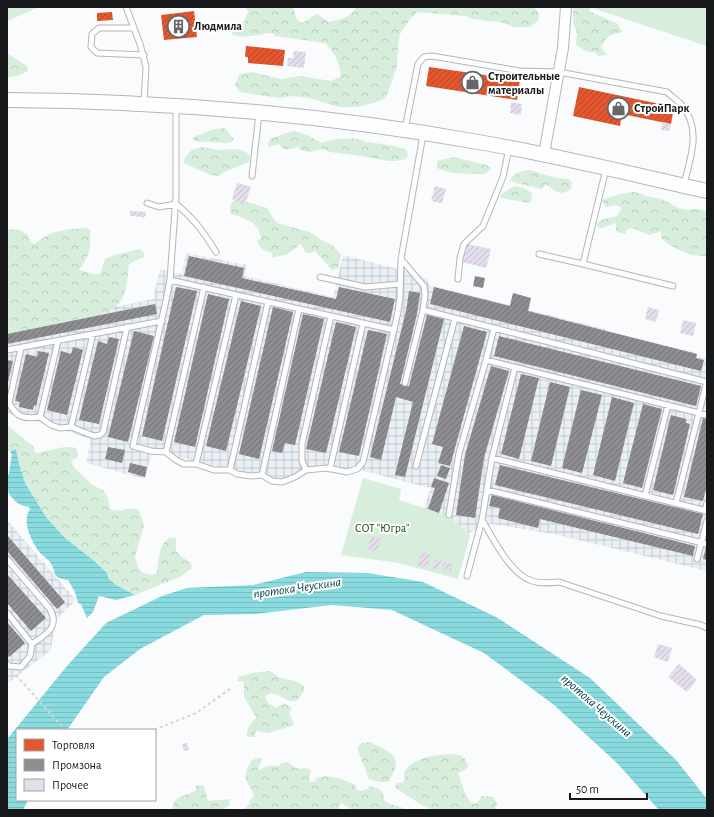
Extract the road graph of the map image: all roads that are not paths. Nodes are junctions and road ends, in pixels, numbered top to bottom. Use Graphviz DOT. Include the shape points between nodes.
graph roads {
  1 [pos="126,7"];
  2 [pos="566,7"];
  3 [pos="134,28"];
  4 [pos="144,55"];
  5 [pos="558,72"];
  6 [pos="7,100"];
  7 [pos="144,103"];
  8 [pos="176,105"];
  9 [pos="260,112"];
  10 [pos="404,130"];
  11 [pos="423,133"];
  12 [pos="509,147"];
  13 [pos="544,154"];
  14 [pos="606,168"];
  15 [pos="252,176"];
  16 [pos="684,186"];
  17 [pos="707,191"];
  18 [pos="147,203"];
  19 [pos="176,204"];
  20 [pos="216,252"];
  21 [pos="539,254"];
  22 [pos="401,259"];
  23 [pos="583,264"];
  24 [pos="320,277"];
  25 [pos="458,279"];
  26 [pos="170,280"];
  27 [pos="400,284"];
  28 [pos="674,286"];
  29 [pos="204,287"];
  30 [pos="236,294"];
  31 [pos="268,302"];
  32 [pos="299,309"];
  33 [pos="423,310"];
  34 [pos="331,316"];
  35 [pos="455,318"];
  36 [pos="162,321"];
  37 [pos="363,323"];
  38 [pos="127,327"];
  39 [pos="494,328"];
  40 [pos="394,330"];
  41 [pos="94,334"];
  42 [pos="58,341"];
  43 [pos="21,348"];
  44 [pos="7,350"];
  45 [pos="486,360"];
  46 [pos="515,367"];
  47 [pos="707,382"];
  48 [pos="405,383"];
  49 [pos="668,405"];
  50 [pos="699,413"];
  51 [pos="707,415"];
  52 [pos="40,417"];
  53 [pos="71,427"];
  54 [pos="166,452"];
  55 [pos="492,458"];
  56 [pos="196,464"];
  57 [pos="416,466"];
  58 [pos="330,468"];
  59 [pos="230,470"];
  60 [pos="306,470"];
  61 [pos="262,476"];
  62 [pos="487,490"];
  63 [pos="645,496"];
  64 [pos="676,503"];
  65 [pos="707,503"];
  66 [pos="706,511"];
  67 [pos="448,515"];
  68 [pos="482,520"];
  69 [pos="707,521"];
  70 [pos="701,543"];
  71 [pos="707,544"];
  72 [pos="7,559"];
  73 [pos="698,559"];
  74 [pos="467,576"];
  75 [pos="7,613"];
  76 [pos="707,628"];
  77 [pos="32,644"];
  78 [pos="8,665"];
  1 -- 3 [label="lane"];
  2 -- 5 [label="street" via="563,48"];
  3 -- 4 [label="lane"];
  3 -- 4 [label="lane" via="99,28 92,34 91,46 97,53"];
  4 -- 7 [label="lane"];
  5 -- 10 [label="lane" via="520,71 432,56 424,57 418,64"];
  5 -- 13 [label="street"];
  5 -- 16 [label="lane" via="667,92 681,104 691,121 694,141"];
  6 -- 7 [label="main road"];
  7 -- 8 [label="main road"];
  8 -- 9 [label="main road"];
  8 -- 19 [label="lane"];
  9 -- 10 [label="main road"];
  9 -- 15 [label="lane"];
  10 -- 11 [label="main road"];
  11 -- 12 [label="main road"];
  11 -- 22 [label="lane"];
  12 -- 13 [label="main road"];
  12 -- 25 [label="lane" via="503,177 483,226 464,244"];
  13 -- 14 [label="main road"];
  14 -- 16 [label="main road"];
  14 -- 23 [label="lane"];
  16 -- 17 [label="main road"];
  18 -- 19 [label="lane" via="159,207"];
  19 -- 20 [label="lane" via="192,217"];
  19 -- 26 [label="lane"];
  21 -- 23 [label="lane"];
  22 -- 27 [label="lane"];
  22 -- 33 [label="lane" via="424,286"];
  23 -- 28 [label="lane"];
  24 -- 27 [label="lane" via="365,287"];
  26 -- 29 [label="lane"];
  26 -- 36 [label="lane"];
  27 -- 40 [label="lane"];
  29 -- 30 [label="lane"];
  29 -- 54 [label="lane"];
  30 -- 31 [label="lane"];
  30 -- 56 [label="lane"];
  31 -- 32 [label="lane"];
  31 -- 59 [label="lane"];
  32 -- 34 [label="lane"];
  32 -- 61 [label="lane"];
  33 -- 35 [label="lane"];
  33 -- 48 [label="lane"];
  34 -- 37 [label="lane"];
  34 -- 60 [label="lane" via="302,444 302,461"];
  35 -- 39 [label="lane"];
  35 -- 57 [label="lane"];
  36 -- 38 [label="lane"];
  36 -- 54 [label="lane" via="133,446"];
  37 -- 40 [label="lane"];
  37 -- 58 [label="lane"];
  38 -- 41 [label="lane"];
  38 -- 53 [label="lane" via="103,432 94,436"];
  39 -- 45 [label="lane"];
  39 -- 47 [label="lane"];
  40 -- 58 [label="lane" via="363,462 357,469 346,472"];
  41 -- 42 [label="lane"];
  41 -- 53 [label="lane"];
  42 -- 43 [label="lane"];
  42 -- 52 [label="lane"];
  43 -- 44 [label="lane"];
  43 -- 52 [label="lane" via="9,403 13,411 20,416"];
  45 -- 46 [label="lane"];
  45 -- 67 [label="lane" via="459,453"];
  46 -- 49 [label="lane"];
  46 -- 55 [label="lane"];
  47 -- 50 [label="lane"];
  49 -- 50 [label="lane"];
  49 -- 63 [label="lane"];
  50 -- 51 [label="lane"];
  50 -- 64 [label="lane"];
  52 -- 53 [label="lane" via="60,428"];
  54 -- 56 [label="lane" via="184,464"];
  55 -- 62 [label="lane"];
  55 -- 63 [label="lane"];
  56 -- 59 [label="lane" via="214,470"];
  58 -- 60 [label="lane"];
  59 -- 61 [label="lane" via="237,474"];
  60 -- 61 [label="lane" via="295,478 282,482"];
  62 -- 68 [label="lane"];
  62 -- 70 [label="lane"];
  63 -- 64 [label="lane"];
  64 -- 66 [label="lane"];
  65 -- 66 [label="lane"];
  68 -- 74 [label="lane"];
  68 -- 76 [label="lane" via="519,574 531,581 559,582 661,616"];
  69 -- 70 [label="lane"];
  70 -- 71 [label="lane"];
  70 -- 73 [label="lane"];
  72 -- 77 [label="lane" via="53,615 54,624 48,633"];
  75 -- 77 [label="lane"];
  77 -- 78 [label="lane" via="30,656 21,667"];
}
